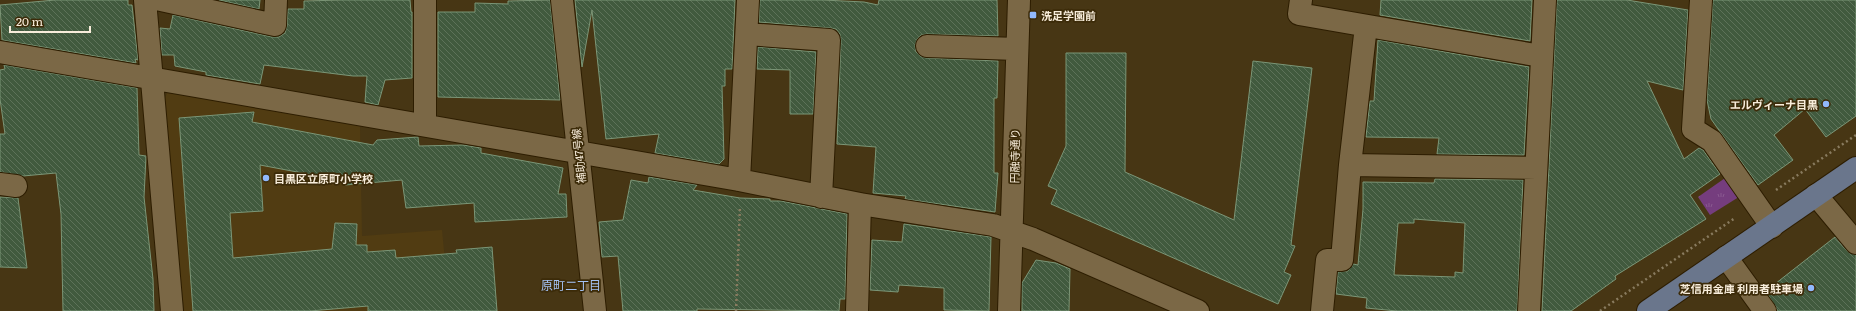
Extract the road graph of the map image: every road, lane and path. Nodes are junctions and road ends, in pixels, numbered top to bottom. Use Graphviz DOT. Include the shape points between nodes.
graph roads {
  1 [pos="146,0"];
  2 [pos="161,0"];
  3 [pos="276,0"];
  4 [pos="425,0"];
  5 [pos="562,0"];
  6 [pos="748,0"];
  7 [pos="1019,0"];
  8 [pos="1301,0"];
  9 [pos="1545,0"];
  10 [pos="1701,0"];
  11 [pos="1366,26"];
  12 [pos="746,34"];
  13 [pos="927,46"];
  14 [pos="1017,49"];
  15 [pos="0,52"];
  16 [pos="1541,56"];
  17 [pos="151,79"];
  18 [pos="424,125"];
  19 [pos="1856,135"];
  20 [pos="578,152"];
  21 [pos="1350,165"];
  22 [pos="1536,168"];
  23 [pos="1856,168"];
  24 [pos="739,180"];
  25 [pos="1816,196"];
  26 [pos="821,197"];
  27 [pos="860,204"];
  28 [pos="1756,204"];
  29 [pos="1772,226"];
  30 [pos="1012,231"];
  31 [pos="1856,243"];
  32 [pos="1726,257"];
  33 [pos="172,311"];
  34 [pos="595,311"];
  35 [pos="736,311"];
  36 [pos="857,311"];
  37 [pos="1009,311"];
  38 [pos="1198,311"];
  39 [pos="1322,311"];
  40 [pos="1529,311"];
  41 [pos="1600,311"];
  42 [pos="1648,311"];
  43 [pos="1765,311"];
  1 -- 17 [label="street"];
  2 -- 3 [label="street" via="275,25"];
  4 -- 18 [label="street"];
  5 -- 20 [label="street, 補助47号線"];
  6 -- 12 [label="street"];
  7 -- 14 [label="street, 円融寺通り"];
  8 -- 11 [label="street" via="1299,14"];
  9 -- 16 [label="street"];
  10 -- 28 [label="street" via="1693,129 1712,140"];
  11 -- 16 [label="street"];
  11 -- 21 [label="street"];
  12 -- 24 [label="street"];
  12 -- 26 [label="street" via="829,40"];
  13 -- 14 [label="street"];
  14 -- 30 [label="street, 円融寺通り"];
  15 -- 17 [label="street"];
  16 -- 22 [label="street"];
  17 -- 18 [label="street"];
  17 -- 33 [label="street"];
  18 -- 20 [label="street"];
  19 -- 28 [label="path"];
  20 -- 24 [label="street"];
  20 -- 34 [label="street, 補助47号線"];
  21 -- 22 [label="street"];
  21 -- 39 [label="street" via="1342,260 1327,260"];
  22 -- 40 [label="street"];
  23 -- 25 [label="main road"];
  24 -- 26 [label="street"];
  24 -- 35 [label="path" via="741,190"];
  25 -- 29 [label="main road"];
  25 -- 31 [label="street"];
  26 -- 27 [label="street"];
  27 -- 30 [label="street" via="993,225"];
  27 -- 36 [label="street"];
  28 -- 29 [label="street"];
  28 -- 41 [label="path"];
  29 -- 32 [label="main road"];
  30 -- 37 [label="street, 円融寺通り"];
  30 -- 38 [label="street"];
  32 -- 42 [label="main road"];
  32 -- 43 [label="street"];
}
